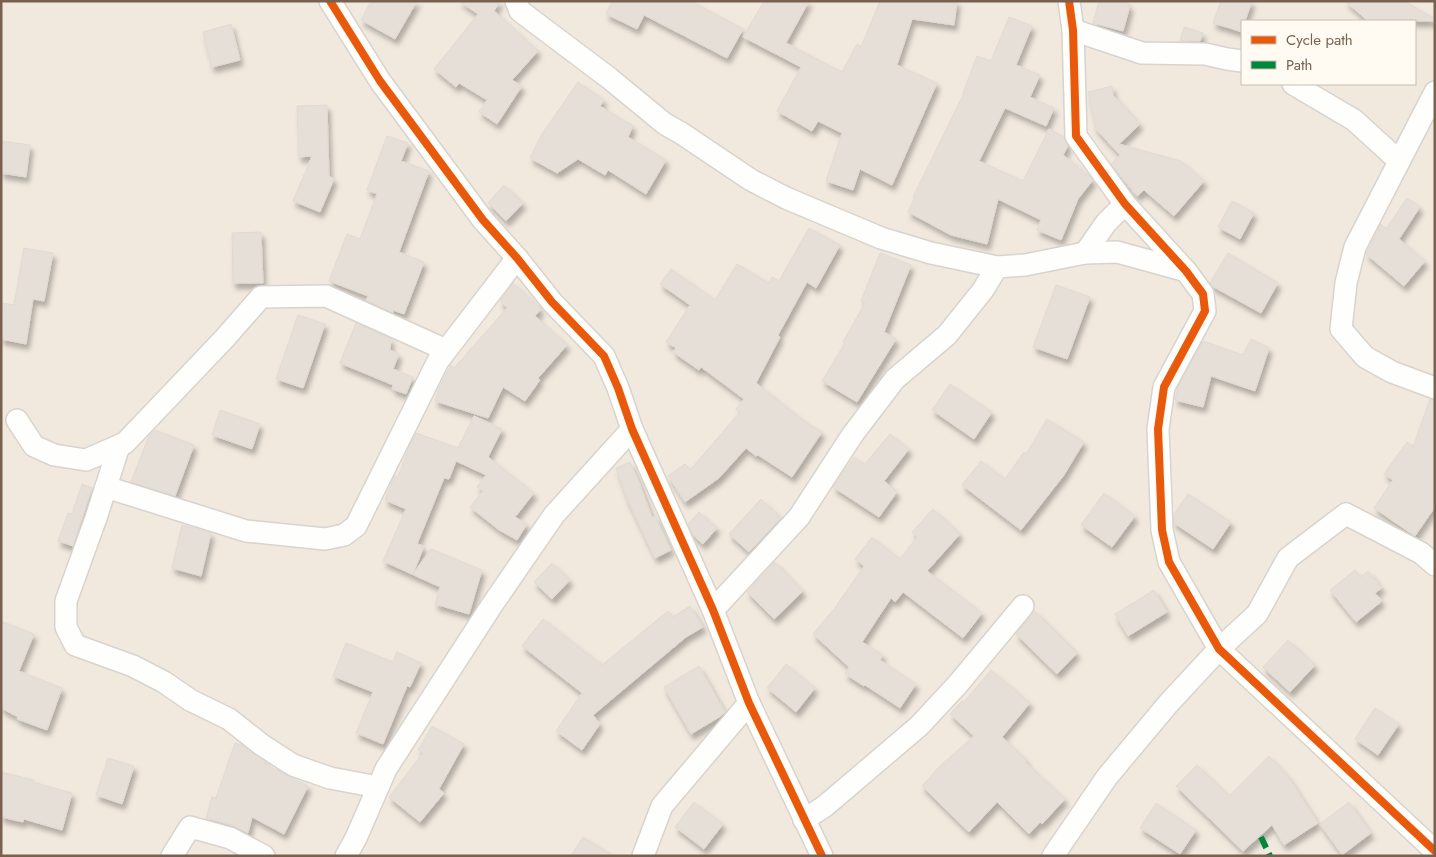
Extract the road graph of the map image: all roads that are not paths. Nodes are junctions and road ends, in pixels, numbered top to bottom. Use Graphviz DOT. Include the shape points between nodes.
graph roads {
  1 [pos="330,1"];
  2 [pos="516,1"];
  3 [pos="1068,1"];
  4 [pos="1073,30"];
  5 [pos="1241,61"];
  6 [pos="1295,85"];
  7 [pos="1435,92"];
  8 [pos="1399,161"];
  9 [pos="1125,204"];
  10 [pos="1085,253"];
  11 [pos="517,258"];
  12 [pos="997,267"];
  13 [pos="1186,271"];
  14 [pos="446,350"];
  15 [pos="1435,388"];
  16 [pos="17,420"];
  17 [pos="632,429"];
  18 [pos="119,446"];
  19 [pos="106,487"];
  20 [pos="1435,565"];
  21 [pos="1023,606"];
  22 [pos="713,610"];
  23 [pos="1219,649"];
  24 [pos="748,703"];
  25 [pos="378,787"];
  26 [pos="804,820"];
  27 [pos="1435,851"];
  28 [pos="172,856"];
  29 [pos="264,856"];
  30 [pos="346,856"];
  31 [pos="643,856"];
  32 [pos="822,856"];
  33 [pos="1053,856"];
  1 -- 11 [label="street" via="380,81 483,220"];
  2 -- 12 [label="street" via="520,12 665,124 751,180 803,206 881,238"];
  3 -- 4 [label="street"];
  4 -- 5 [label="street" via="1142,53 1205,54"];
  4 -- 9 [label="street" via="1076,136"];
  6 -- 8 [label="street" via="1354,120"];
  7 -- 8 [label="street"];
  8 -- 15 [label="street" via="1355,247 1346,283 1341,328 1365,357 1392,372"];
  9 -- 10 [label="street" via="1106,223"];
  9 -- 13 [label="street"];
  10 -- 12 [label="street"];
  10 -- 13 [label="street" via="1117,252"];
  11 -- 14 [label="street"];
  11 -- 17 [label="street" via="552,302 604,356"];
  12 -- 22 [label="street" via="947,335 895,379 853,434 799,517"];
  13 -- 23 [label="street" via="1203,294 1205,311 1164,387 1158,429 1162,530 1170,562"];
  14 -- 18 [label="street" via="326,296 261,297"];
  14 -- 19 [label="street" via="356,526 344,535 325,539 246,531"];
  16 -- 18 [label="street" via="34,446 54,455 86,460"];
  17 -- 22 [label="street"];
  17 -- 25 [label="street" via="554,515 426,706"];
  18 -- 19 [label="street"];
  19 -- 25 [label="street" via="66,601 66,628 74,646 133,666 164,682 229,720 293,765 330,778"];
  20 -- 23 [label="street" via="1421,553 1346,514 1288,558 1257,614"];
  21 -- 26 [label="street" via="919,726"];
  22 -- 24 [label="street"];
  23 -- 27 [label="street"];
  23 -- 33 [label="street" via="1107,778"];
  24 -- 26 [label="street"];
  24 -- 31 [label="street" via="662,806"];
  25 -- 30 [label="street"];
  26 -- 32 [label="street"];
  28 -- 29 [label="street" via="190,827 230,838"];
}
